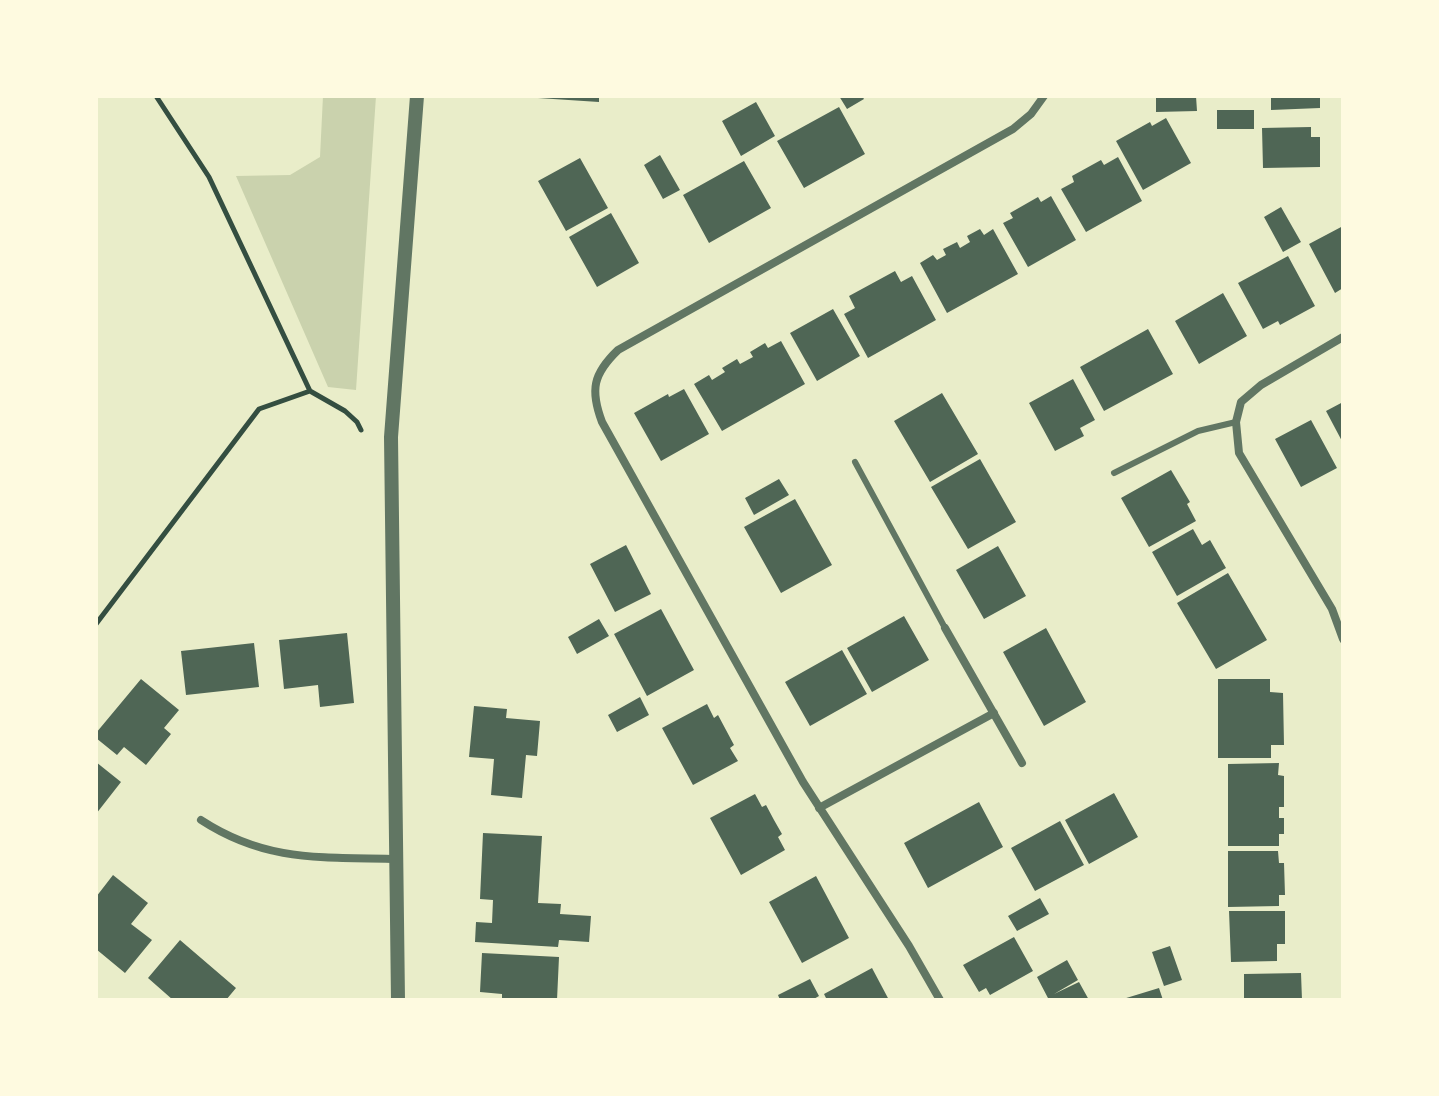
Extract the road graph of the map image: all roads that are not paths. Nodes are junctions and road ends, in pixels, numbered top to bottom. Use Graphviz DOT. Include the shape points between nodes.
graph roads {
  1 [pos="417,96"];
  2 [pos="1044,96"];
  3 [pos="1343,337"];
  4 [pos="1236,422"];
  5 [pos="855,462"];
  6 [pos="1114,473"];
  7 [pos="945,628"];
  8 [pos="1343,639"];
  9 [pos="994,713"];
  10 [pos="1022,763"];
  11 [pos="819,808"];
  12 [pos="201,820"];
  13 [pos="398,859"];
  14 [pos="398,1000"];
  15 [pos="940,1000"];
  1 -- 13 [label="street" via="391,437"];
  2 -- 11 [label="street" via="1013,129 618,350 599,371 594,397 602,422"];
  3 -- 4 [label="street" via="1261,385 1241,402"];
  4 -- 6 [label="lane" via="1198,431"];
  4 -- 8 [label="street" via="1239,453 1332,609"];
  5 -- 7 [label="lane"];
  7 -- 9 [label="street"];
  9 -- 10 [label="street"];
  9 -- 11 [label="street"];
  11 -- 15 [label="street"];
  12 -- 13 [label="street" via="244,844 279,853"];
  13 -- 14 [label="street"];
}
